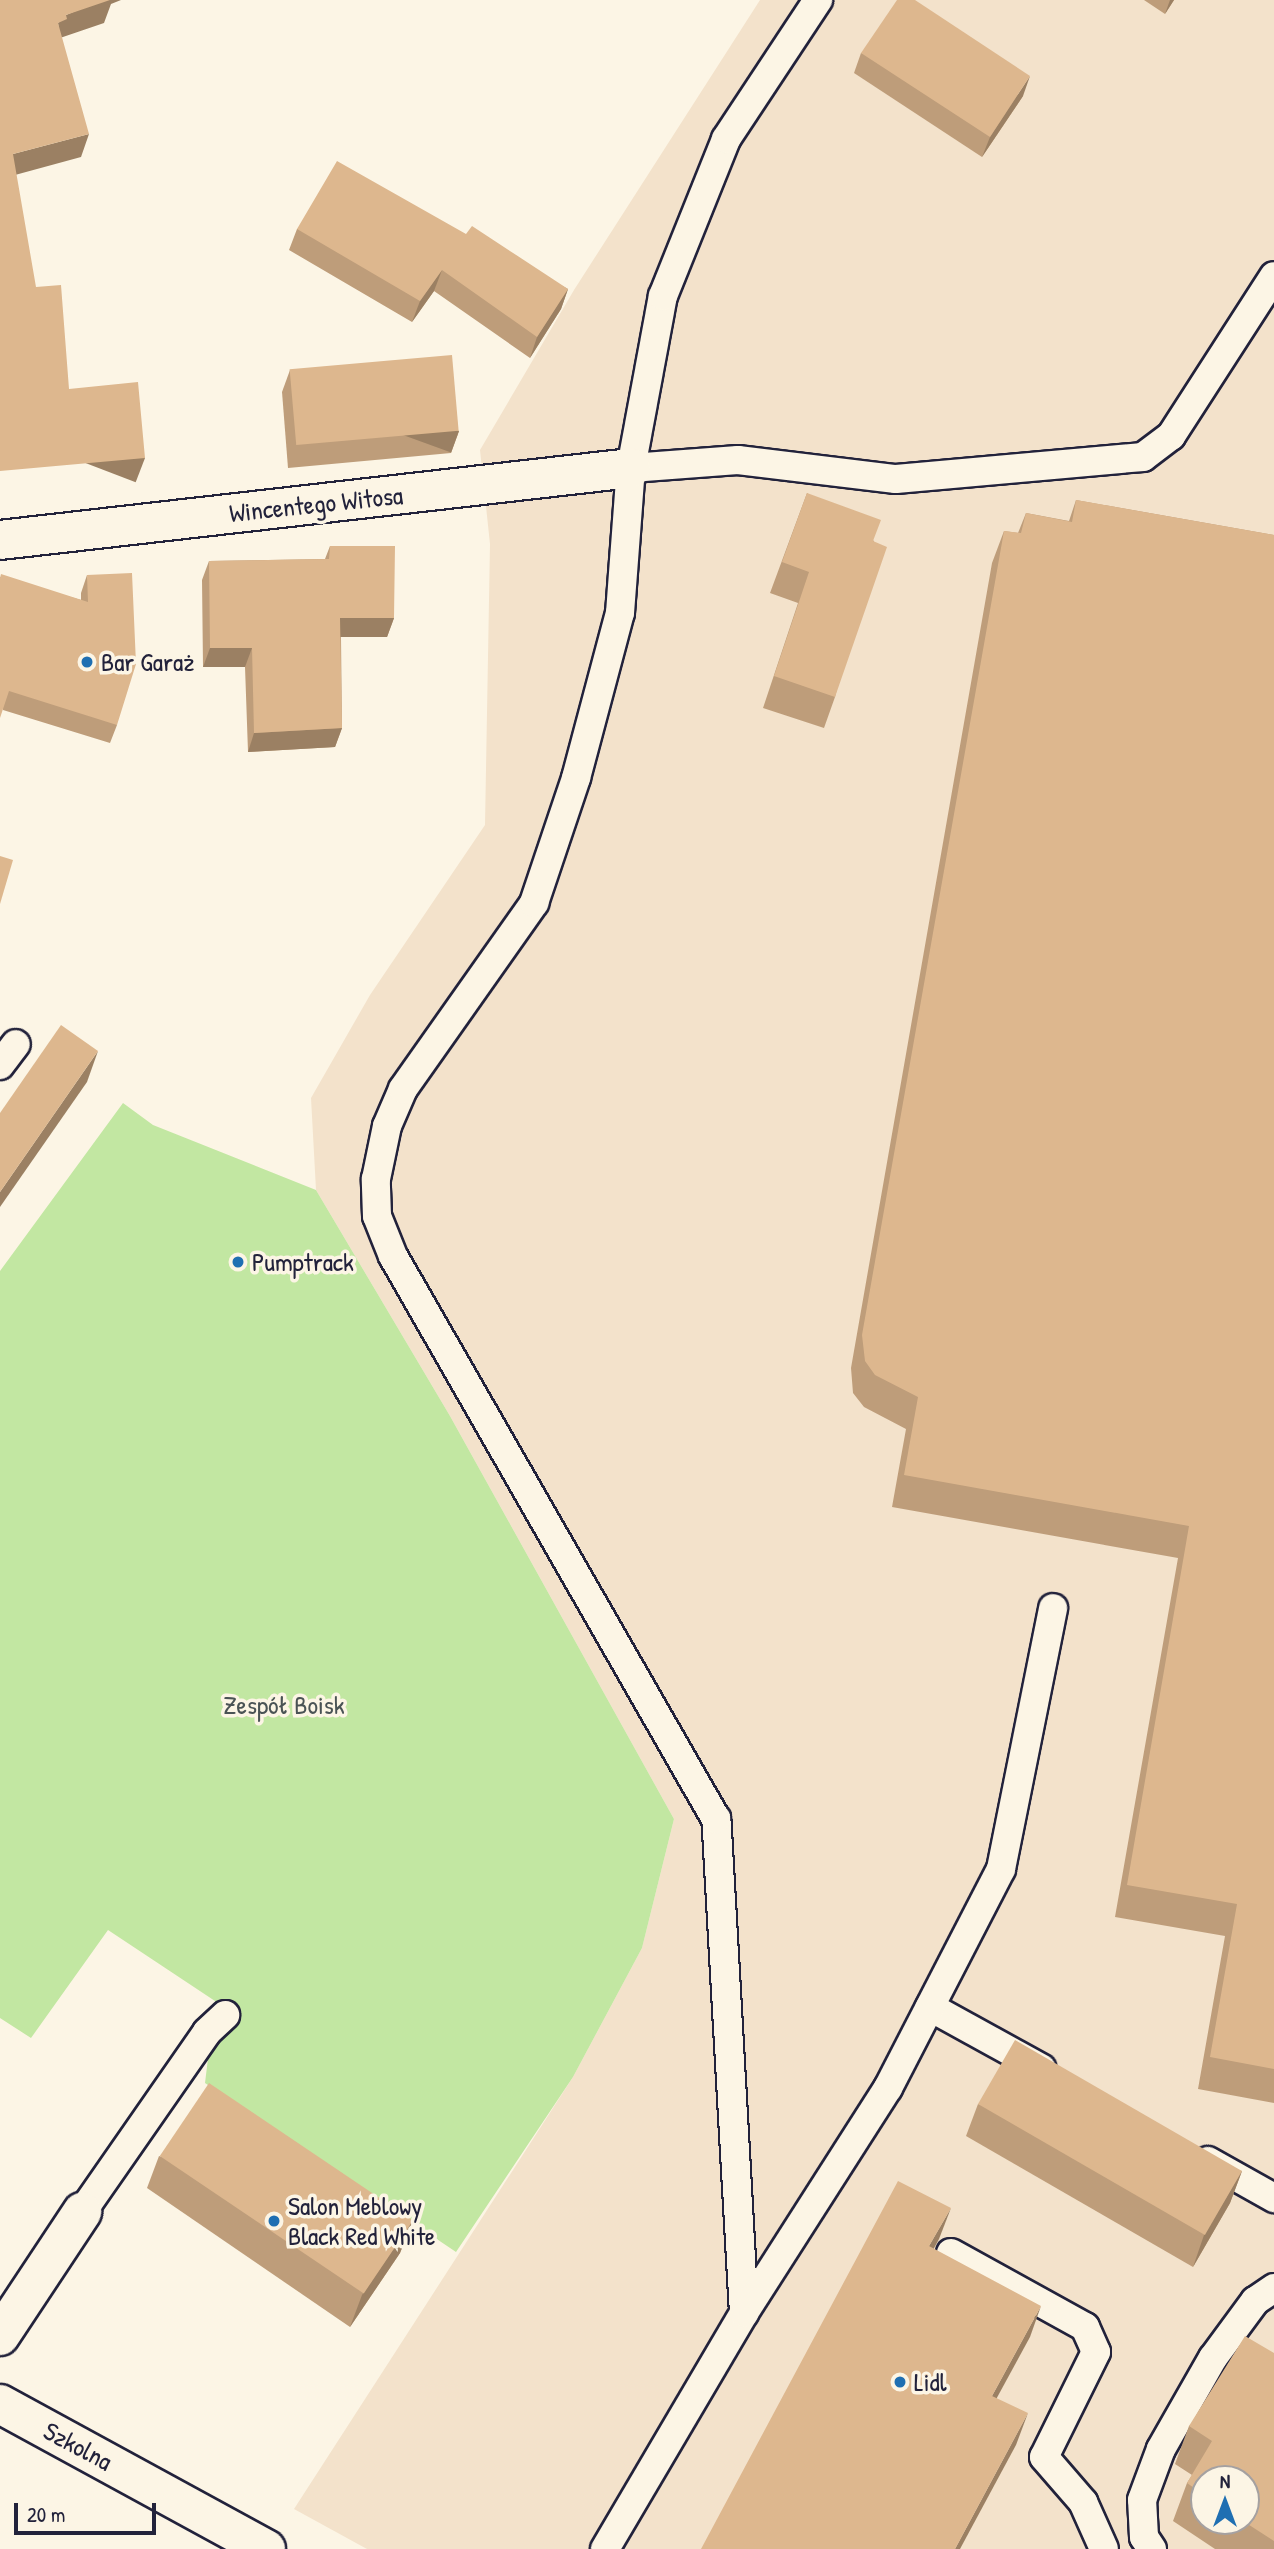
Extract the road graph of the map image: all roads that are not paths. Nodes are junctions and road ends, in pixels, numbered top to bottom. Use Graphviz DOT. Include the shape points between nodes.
graph roads {
  1 [pos="818,0"];
  2 [pos="1274,276"];
  3 [pos="631,468"];
  4 [pos="0,540"];
  5 [pos="1053,1608"];
  6 [pos="930,2007"];
  7 [pos="225,2015"];
  8 [pos="1060,2079"];
  9 [pos="1179,2145"];
  10 [pos="1274,2198"];
  11 [pos="82,2212"];
  12 [pos="951,2253"];
  13 [pos="1274,2288"];
  14 [pos="744,2313"];
  15 [pos="0,2336"];
  16 [pos="0,2404"];
  17 [pos="266,2549"];
  18 [pos="605,2549"];
  19 [pos="1104,2549"];
  20 [pos="1152,2549"];
  1 -- 3 [label="lane" via="726,139 663,296"];
  2 -- 3 [label="lane" via="1171,436 1143,457 896,479 738,460"];
  3 -- 4 [label="street, Wincentego Witosa"];
  3 -- 14 [label="lane" via="620,613 576,778 534,903 403,1089 387,1126 376,1179 377,1216 393,1256 716,1819"];
  5 -- 6 [label="lane" via="1001,1869"];
  6 -- 8 [label="lane"];
  6 -- 14 [label="lane" via="888,2088"];
  7 -- 11 [label="lane" via="207,2032"];
  9 -- 10 [label="lane"];
  11 -- 15 [label="street"];
  12 -- 19 [label="lane" via="1085,2327 1096,2352 1044,2457 1083,2502"];
  13 -- 20 [label="lane" via="1255,2301 1213,2358 1161,2449 1142,2500 1144,2537"];
  14 -- 18 [label="lane"];
  16 -- 17 [label="street, Szkolna"];
}
